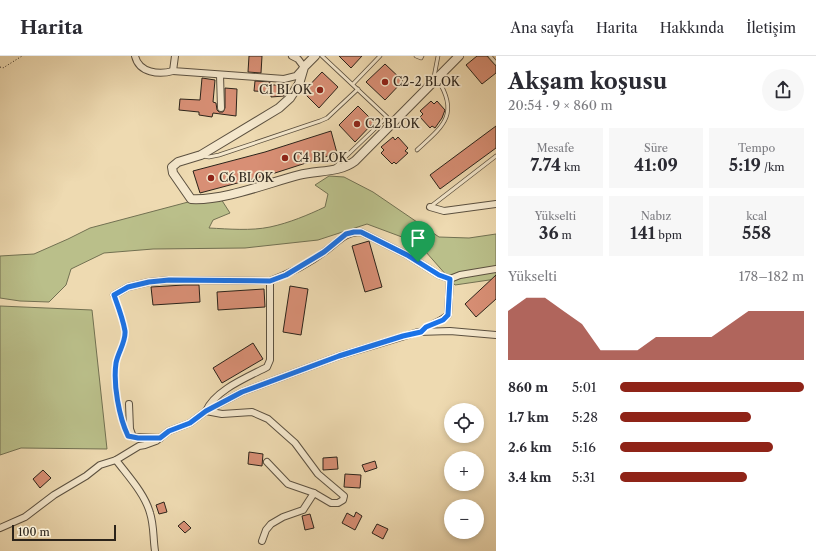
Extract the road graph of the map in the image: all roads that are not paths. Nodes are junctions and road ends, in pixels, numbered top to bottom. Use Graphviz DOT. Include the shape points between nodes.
graph roads {
  1 [pos="135,56"];
  2 [pos="175,56"];
  3 [pos="292,56"];
  4 [pos="315,56"];
  5 [pos="322,56"];
  6 [pos="380,56"];
  7 [pos="416,56"];
  8 [pos="422,56"];
  9 [pos="438,56"];
  10 [pos="459,56"];
  11 [pos="490,56"];
  12 [pos="496,63"];
  13 [pos="304,67"];
  14 [pos="173,71"];
  15 [pos="220,75"];
  16 [pos="436,80"];
  17 [pos="353,84"];
  18 [pos="358,89"];
  19 [pos="221,108"];
  20 [pos="417,150"];
  21 [pos="202,155"];
  22 [pos="496,156"];
  23 [pos="333,170"];
  24 [pos="496,204"];
  25 [pos="430,206"];
  26 [pos="496,269"];
  27 [pos="450,279"];
  28 [pos="270,281"];
  29 [pos="114,295"];
  30 [pos="421,332"];
  31 [pos="496,335"];
  32 [pos="129,404"];
  33 [pos="206,411"];
  34 [pos="160,438"];
  35 [pos="116,460"];
  36 [pos="267,462"];
  37 [pos="314,493"];
  38 [pos="0,528"];
  39 [pos="262,541"];
  40 [pos="155,551"];
  1 -- 14 [label="street" via="138,65 144,70 165,74"];
  2 -- 14 [label="street"];
  3 -- 13 [label="street"];
  4 -- 13 [label="street"];
  5 -- 17 [label="lane"];
  6 -- 17 [label="lane"];
  7 -- 8 [label="lane"];
  9 -- 16 [label="lane"];
  10 -- 16 [label="street"];
  11 -- 12 [label="lane"];
  13 -- 15 [label="street" via="296,76 284,79"];
  13 -- 21 [label="street" via="290,98 279,108"];
  14 -- 15 [label="street"];
  15 -- 19 [label="street"];
  16 -- 20 [label="lane" via="448,101 449,111 440,129"];
  16 -- 23 [label="street" via="355,161 347,167"];
  17 -- 18 [label="lane"];
  18 -- 21 [label="lane" via="327,118 320,121 219,156"];
  18 -- 23 [label="lane" via="387,117"];
  21 -- 23 [label="street" via="178,162 172,167 173,173 191,199"];
  22 -- 25 [label="lane"];
  24 -- 25 [label="street" via="444,211"];
  26 -- 27 [label="street"];
  27 -- 28 [label="street" via="361,232 354,232 346,234 324,252 286,275"];
  27 -- 30 [label="street" via="448,315"];
  28 -- 29 [label="street" via="169,280 128,287"];
  28 -- 33 [label="street" via="270,360 267,367 220,393 209,403"];
  30 -- 31 [label="street" via="450,331"];
  30 -- 33 [label="street" via="339,356 242,392"];
  32 -- 34 [label="street" via="132,437"];
  33 -- 34 [label="street" via="190,423 169,431"];
  33 -- 37 [label="street" via="222,414 252,412 268,419 295,443 318,474 344,496 338,503"];
  34 -- 35 [label="street" via="139,446"];
  35 -- 38 [label="street" via="100,465 25,516"];
  35 -- 40 [label="street" via="150,511"];
  36 -- 37 [label="street" via="288,484"];
  37 -- 39 [label="street" via="303,510 271,524"];
}
